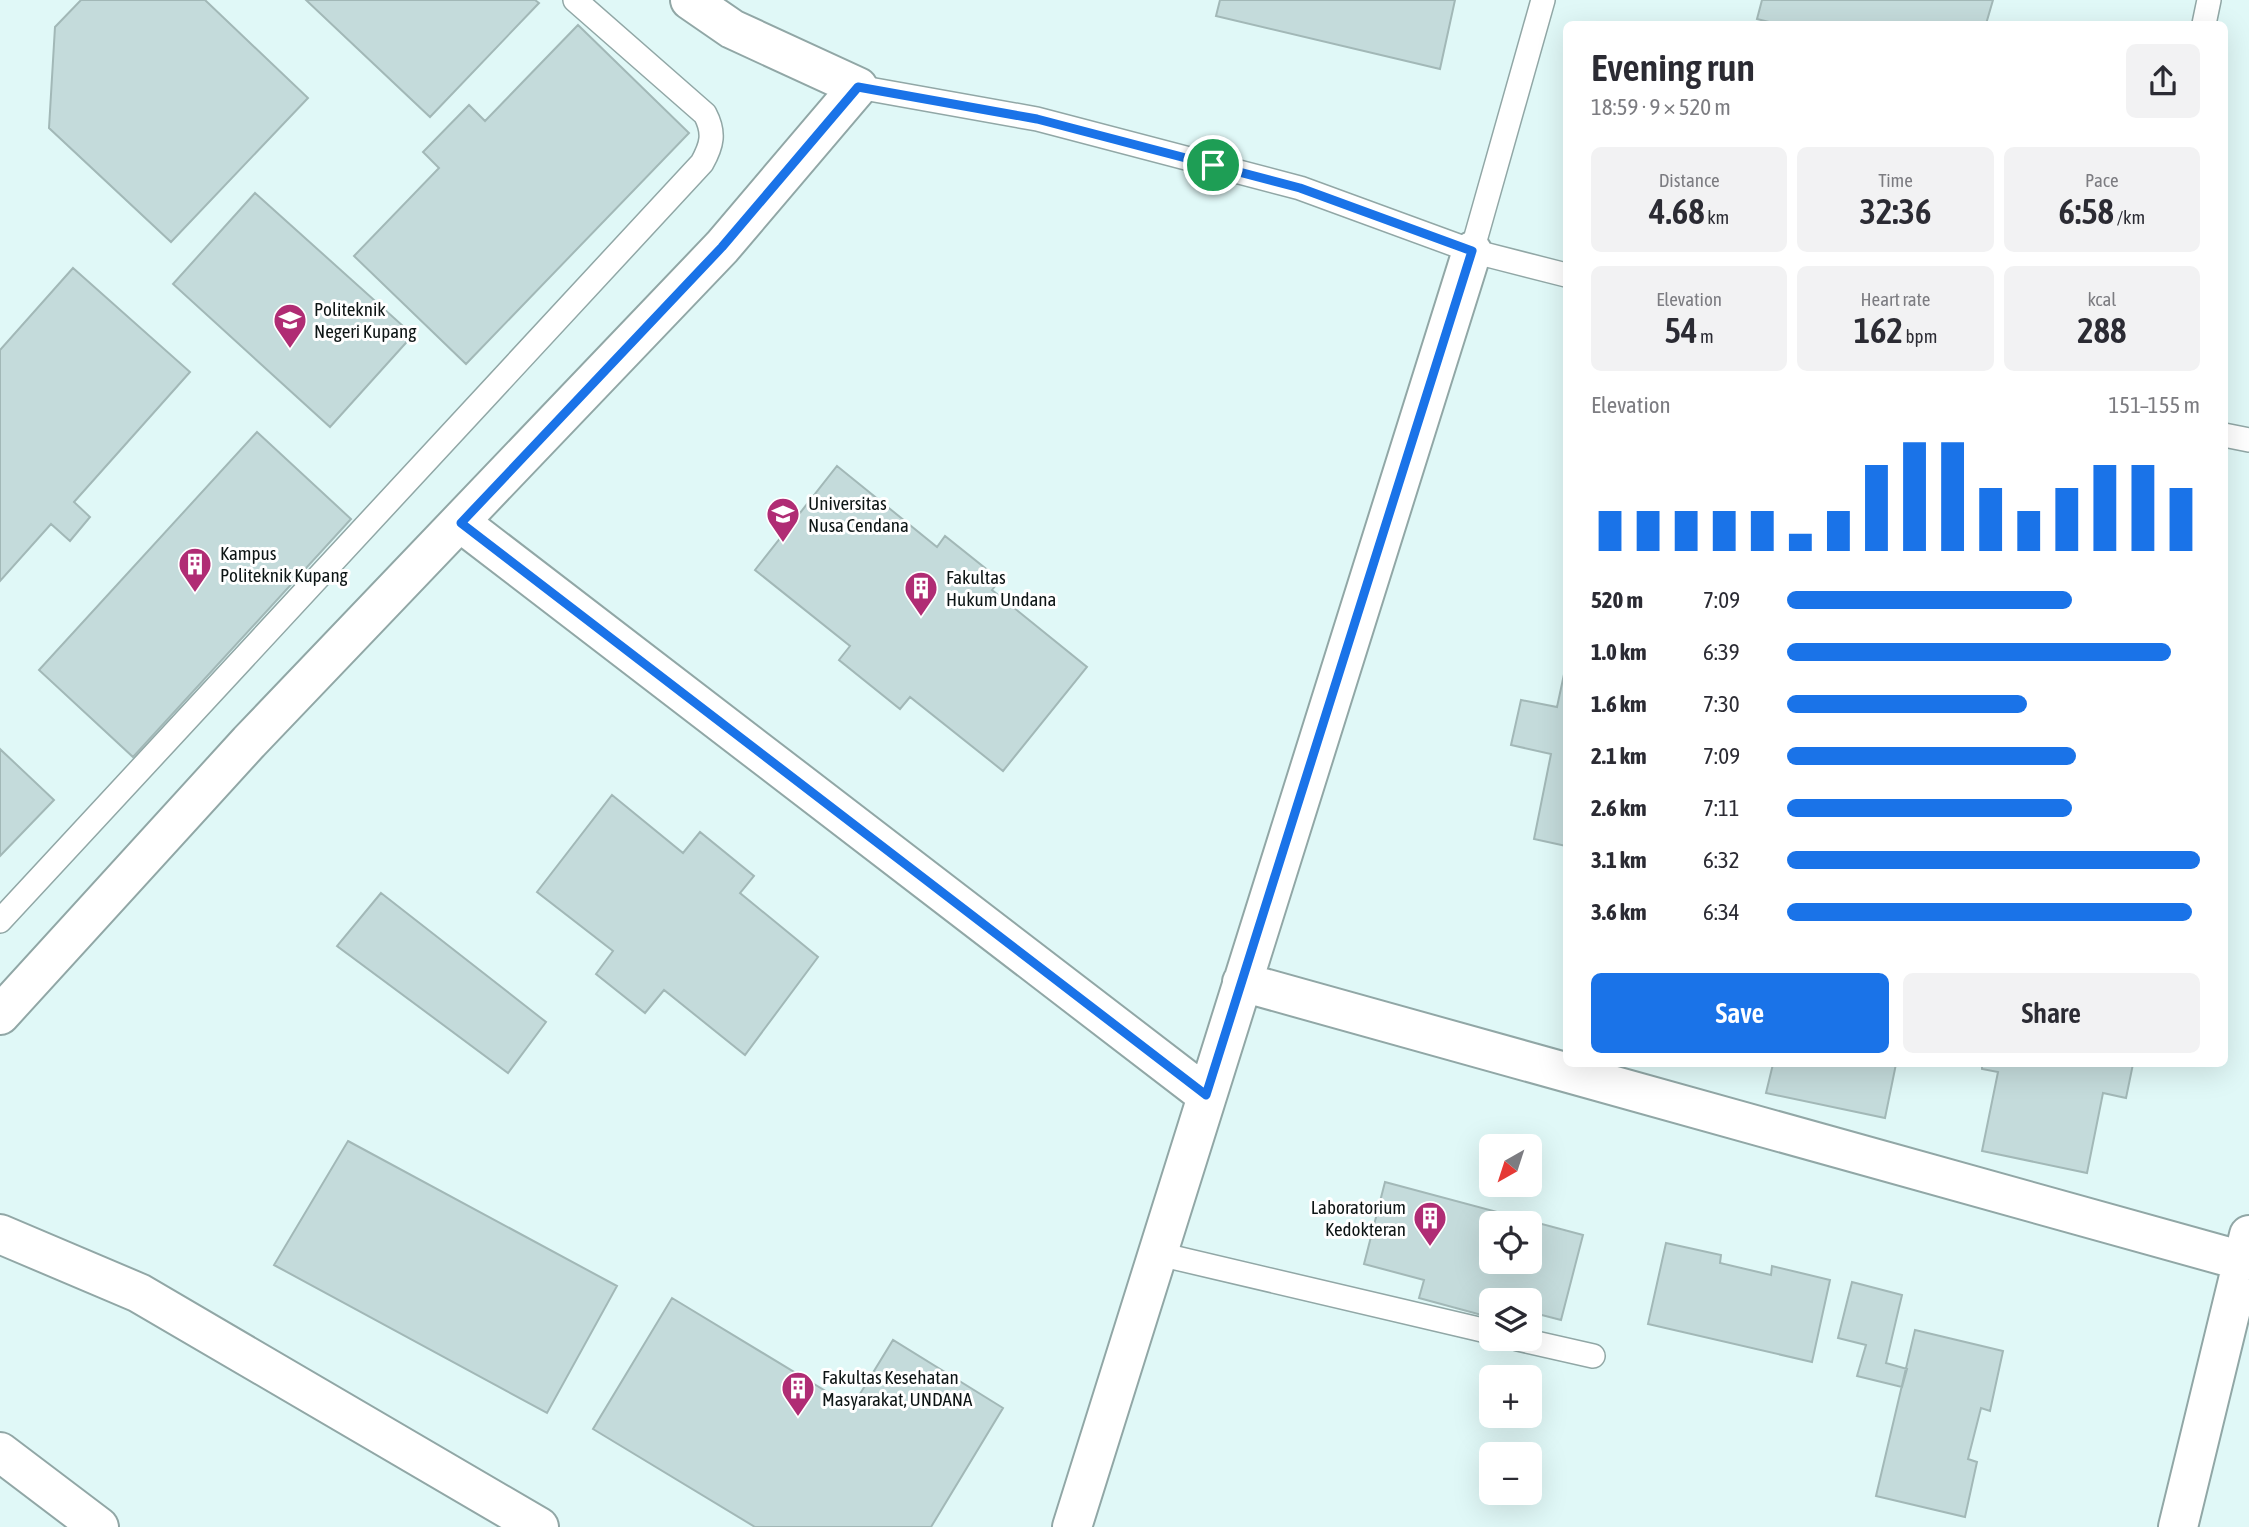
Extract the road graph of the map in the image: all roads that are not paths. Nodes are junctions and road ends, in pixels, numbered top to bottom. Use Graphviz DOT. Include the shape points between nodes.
graph roads {
  1 [pos="576,0"];
  2 [pos="690,0"];
  3 [pos="1543,0"];
  4 [pos="2209,0"];
  5 [pos="2205,21"];
  6 [pos="858,87"];
  7 [pos="1472,251"];
  8 [pos="1563,274"];
  9 [pos="2228,436"];
  10 [pos="2249,440"];
  11 [pos="461,523"];
  12 [pos="0,922"];
  13 [pos="1242,982"];
  14 [pos="0,1015"];
  15 [pos="1206,1095"];
  16 [pos="0,1234"];
  17 [pos="2246,1248"];
  18 [pos="1159,1254"];
  19 [pos="1479,1329"];
  20 [pos="1542,1344"];
  21 [pos="1593,1356"];
  22 [pos="0,1452"];
  23 [pos="99,1527"];
  24 [pos="539,1527"];
  25 [pos="1072,1527"];
  26 [pos="2178,1527"];
  1 -- 12 [label="lane" via="705,114 712,144 702,163"];
  2 -- 6 [label="street" via="732,29"];
  3 -- 7 [label="lane"];
  4 -- 5 [label="lane"];
  6 -- 7 [label="lane" via="1037,119 1300,188"];
  6 -- 11 [label="street" via="722,247"];
  7 -- 8 [label="lane"];
  7 -- 13 [label="street"];
  9 -- 10 [label="lane"];
  11 -- 14 [label="street" via="249,742"];
  11 -- 15 [label="street"];
  13 -- 15 [label="street"];
  13 -- 17 [label="street"];
  15 -- 18 [label="street"];
  16 -- 24 [label="street" via="139,1293"];
  17 -- 26 [label="street"];
  18 -- 19 [label="lane"];
  18 -- 25 [label="street"];
  20 -- 21 [label="lane"];
  22 -- 23 [label="street"];
}
